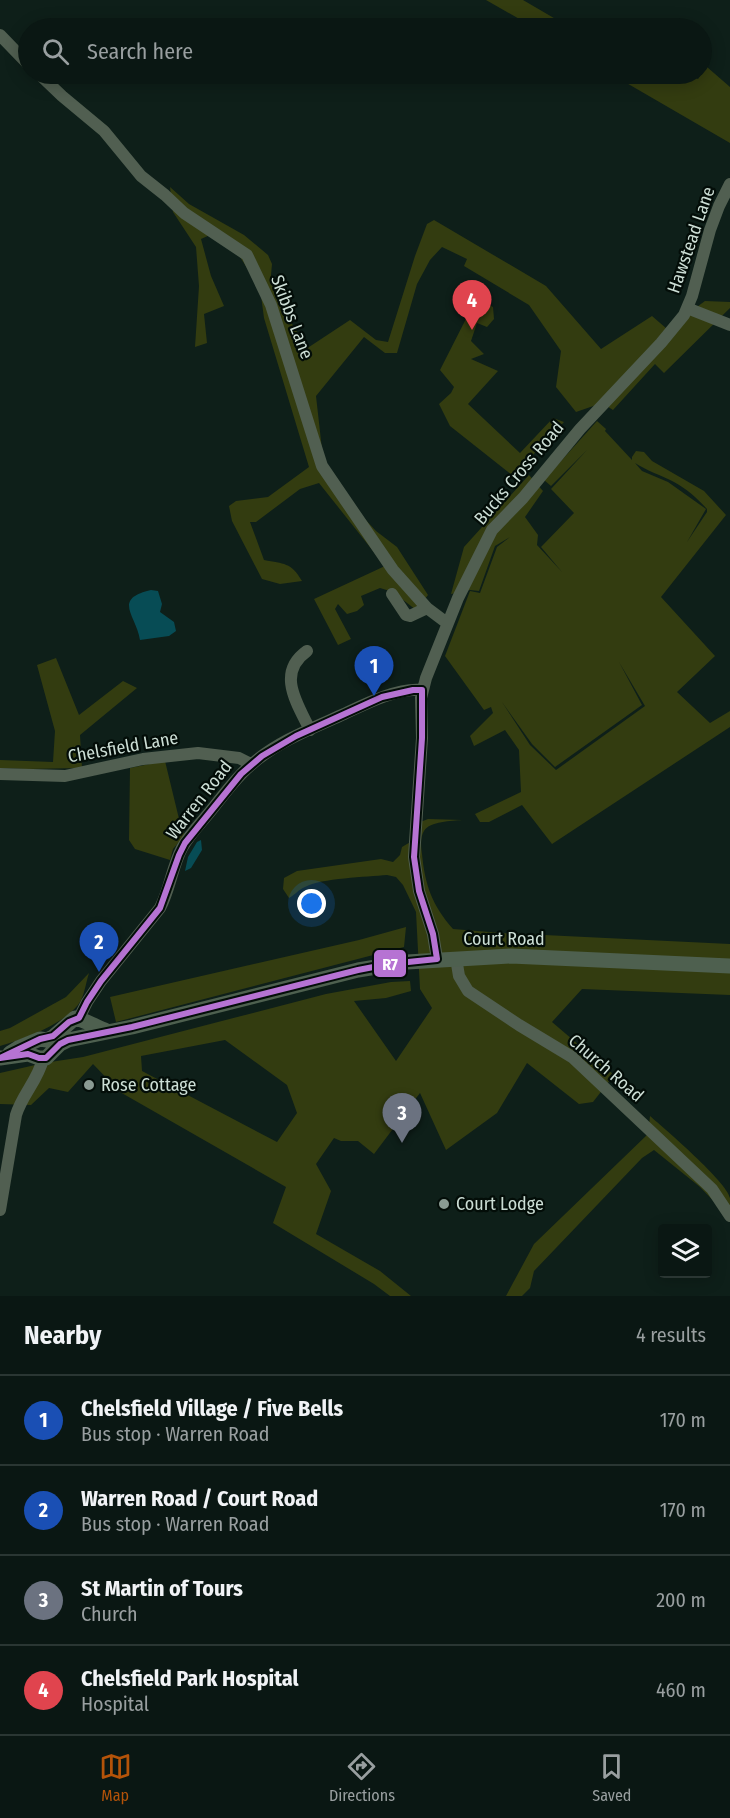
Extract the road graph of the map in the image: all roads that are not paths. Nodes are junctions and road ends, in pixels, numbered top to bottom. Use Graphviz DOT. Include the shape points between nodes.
graph roads {
  1 [pos="0,34"];
  2 [pos="18,53"];
  3 [pos="49,84"];
  4 [pos="730,184"];
  5 [pos="687,308"];
  6 [pos="730,325"];
  7 [pos="392,594"];
  8 [pos="427,608"];
  9 [pos="447,623"];
  10 [pos="307,651"];
  11 [pos="422,690"];
  12 [pos="310,730"];
  13 [pos="251,764"];
  14 [pos="0,774"];
  15 [pos="456,958"];
  16 [pos="437,960"];
  17 [pos="730,966"];
  18 [pos="77,1021"];
  19 [pos="107,1031"];
  20 [pos="79,1038"];
  21 [pos="42,1050"];
  22 [pos="3,1057"];
  23 [pos="0,1210"];
  24 [pos="730,1216"];
  1 -- 2 [label="street"];
  3 -- 8 [label="street, Skibbs Lane" via="104,131 141,176 184,213 247,255 271,305 322,466 393,570"];
  4 -- 5 [label="street, Hawstead Lane" via="710,230"];
  5 -- 6 [label="street"];
  5 -- 9 [label="street, Bucks Cross Road" via="669,334 492,530"];
  7 -- 8 [label="street" via="406,615"];
  8 -- 9 [label="street, Skibbs Lane"];
  9 -- 11 [label="street, Bucks Cross Road"];
  10 -- 12 [label="street" via="295,662 291,681"];
  11 -- 12 [label="street, Warren Road" via="377,700"];
  11 -- 16 [label="street" via="414,857"];
  12 -- 13 [label="street, Warren Road"];
  13 -- 14 [label="street, Chelsfield Lane" via="239,758 198,753 143,759 65,776"];
  13 -- 18 [label="street, Warren Road" via="189,838 160,908 101,981"];
  15 -- 16 [label="main road, Court Road"];
  15 -- 17 [label="main road, Court Road" via="533,957"];
  15 -- 24 [label="street, Church Road" via="459,976 468,991 572,1057 712,1189"];
  16 -- 19 [label="main road, Court Road" via="358,970"];
  18 -- 19 [label="main road"];
  18 -- 20 [label="main road" via="68,1033"];
  18 -- 21 [label="main road, Court Road"];
  19 -- 20 [label="main road, Court Road"];
  20 -- 21 [label="main road, Court Road"];
  21 -- 22 [label="main road, Court Road" via="18,1048"];
  21 -- 23 [label="street" via="40,1070 16,1115"];
}
